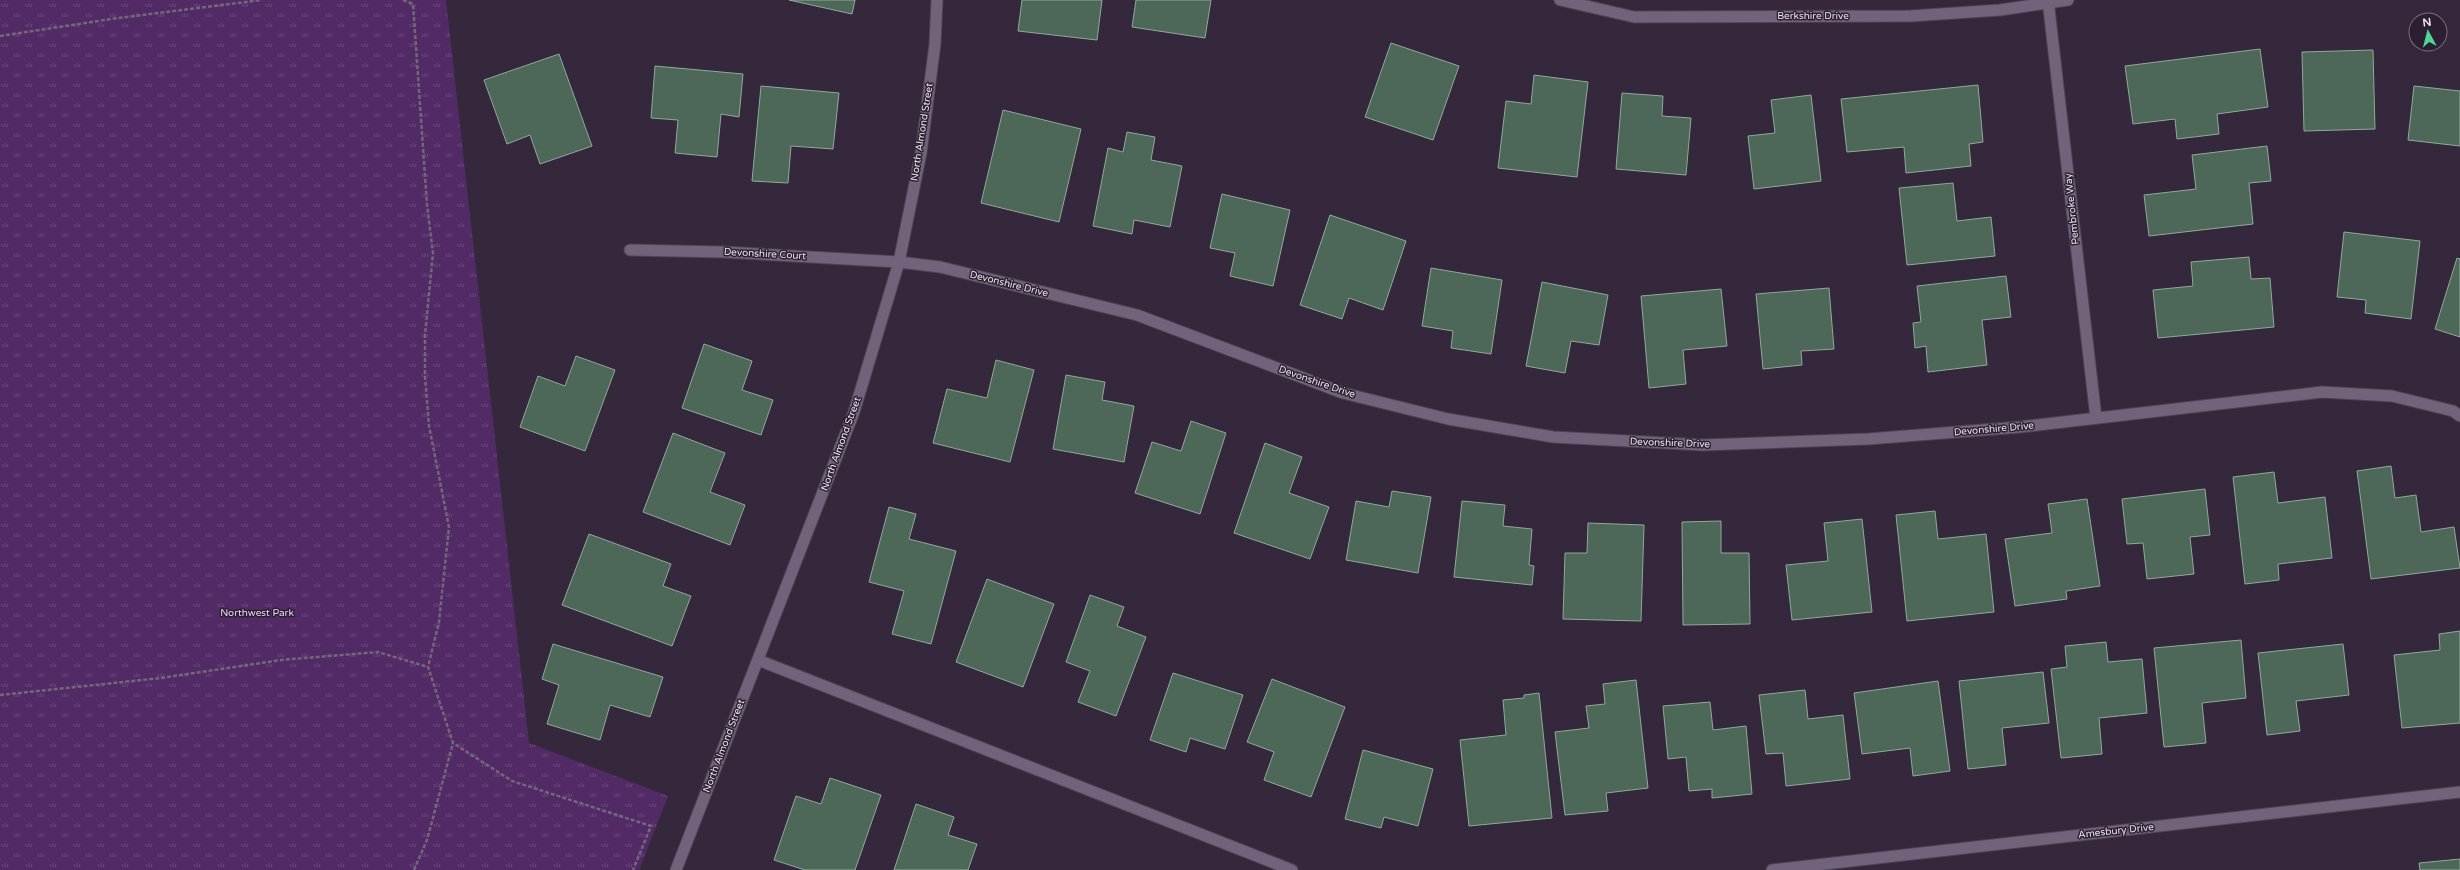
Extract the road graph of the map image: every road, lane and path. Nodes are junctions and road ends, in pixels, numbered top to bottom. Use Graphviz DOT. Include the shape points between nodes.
graph roads {
  1 [pos="262,0"];
  2 [pos="403,0"];
  3 [pos="937,0"];
  4 [pos="1560,0"];
  5 [pos="2068,0"];
  6 [pos="2048,1"];
  7 [pos="0,36"];
  8 [pos="630,250"];
  9 [pos="899,262"];
  10 [pos="2460,416"];
  11 [pos="2096,418"];
  12 [pos="758,660"];
  13 [pos="428,667"];
  14 [pos="0,695"];
  15 [pos="453,743"];
  16 [pos="2460,792"];
  17 [pos="414,870"];
  18 [pos="633,870"];
  19 [pos="676,870"];
  20 [pos="1292,870"];
  21 [pos="1772,870"];
  1 -- 7 [label="path"];
  2 -- 13 [label="path" via="413,4 427,205 433,254 425,336 428,412 449,527 439,622"];
  3 -- 9 [label="street, North Almond Street" via="935,44 921,152"];
  4 -- 6 [label="street, Berkshire Drive" via="1634,17 1911,16 2000,10"];
  5 -- 6 [label="street, Berkshire Drive"];
  6 -- 11 [label="street, Pembroke Way"];
  8 -- 9 [label="street, Devonshire Court" via="724,252"];
  9 -- 11 [label="street, Devonshire Drive" via="940,267 1137,315 1343,393 1448,418 1553,437 1703,445 1852,440 2020,427"];
  9 -- 12 [label="street, North Almond Street" via="854,412"];
  10 -- 11 [label="street, Devonshire Drive" via="2453,411 2392,396 2322,392"];
  12 -- 19 [label="street, North Almond Street"];
  12 -- 20 [label="street"];
  13 -- 14 [label="path" via="378,652 281,660 161,678"];
  13 -- 15 [label="path"];
  15 -- 17 [label="path" via="426,840"];
  15 -- 18 [label="path" via="512,781 651,826"];
  16 -- 21 [label="street, Amesbury Drive"];
}
